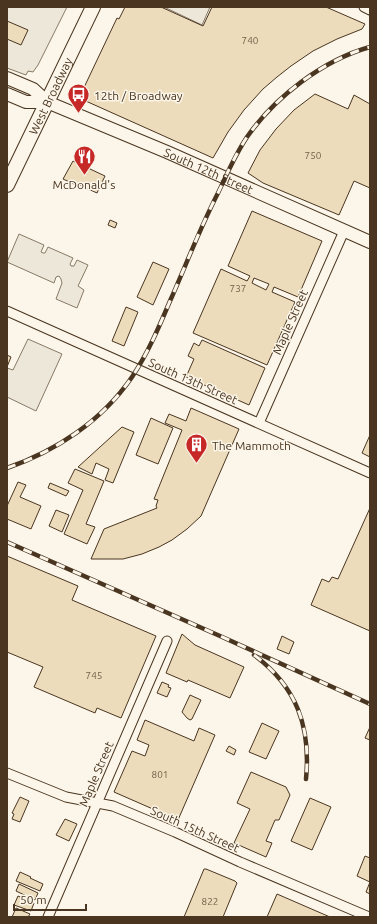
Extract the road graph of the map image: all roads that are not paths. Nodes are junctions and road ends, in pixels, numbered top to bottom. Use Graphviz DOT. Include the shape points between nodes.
graph roads {
  1 [pos="93,7"];
  2 [pos="364,7"];
  3 [pos="370,10"];
  4 [pos="7,78"];
  5 [pos="7,94"];
  6 [pos="47,102"];
  7 [pos="7,184"];
  8 [pos="344,230"];
  9 [pos="370,242"];
  10 [pos="7,311"];
  11 [pos="259,423"];
  12 [pos="370,473"];
  13 [pos="167,641"];
  14 [pos="7,773"];
  15 [pos="97,803"];
  16 [pos="48,917"];
  17 [pos="369,917"];
  1 -- 6 [label="main road, West Broadway"];
  2 -- 3 [label="street"];
  4 -- 6 [label="street" via="33,89"];
  5 -- 6 [label="street" via="26,102"];
  6 -- 7 [label="main road, West Broadway"];
  6 -- 8 [label="street, South 12th Street"];
  8 -- 9 [label="street, South 12th Street"];
  8 -- 11 [label="street, Maple Street"];
  10 -- 11 [label="street, South 13th Street"];
  11 -- 12 [label="street, South 13th Street"];
  13 -- 15 [label="street, Maple Street"];
  14 -- 15 [label="street, South 15th Street" via="66,796"];
  15 -- 16 [label="street, Maple Street"];
  15 -- 17 [label="street, South 15th Street" via="113,806 176,832"];
}
